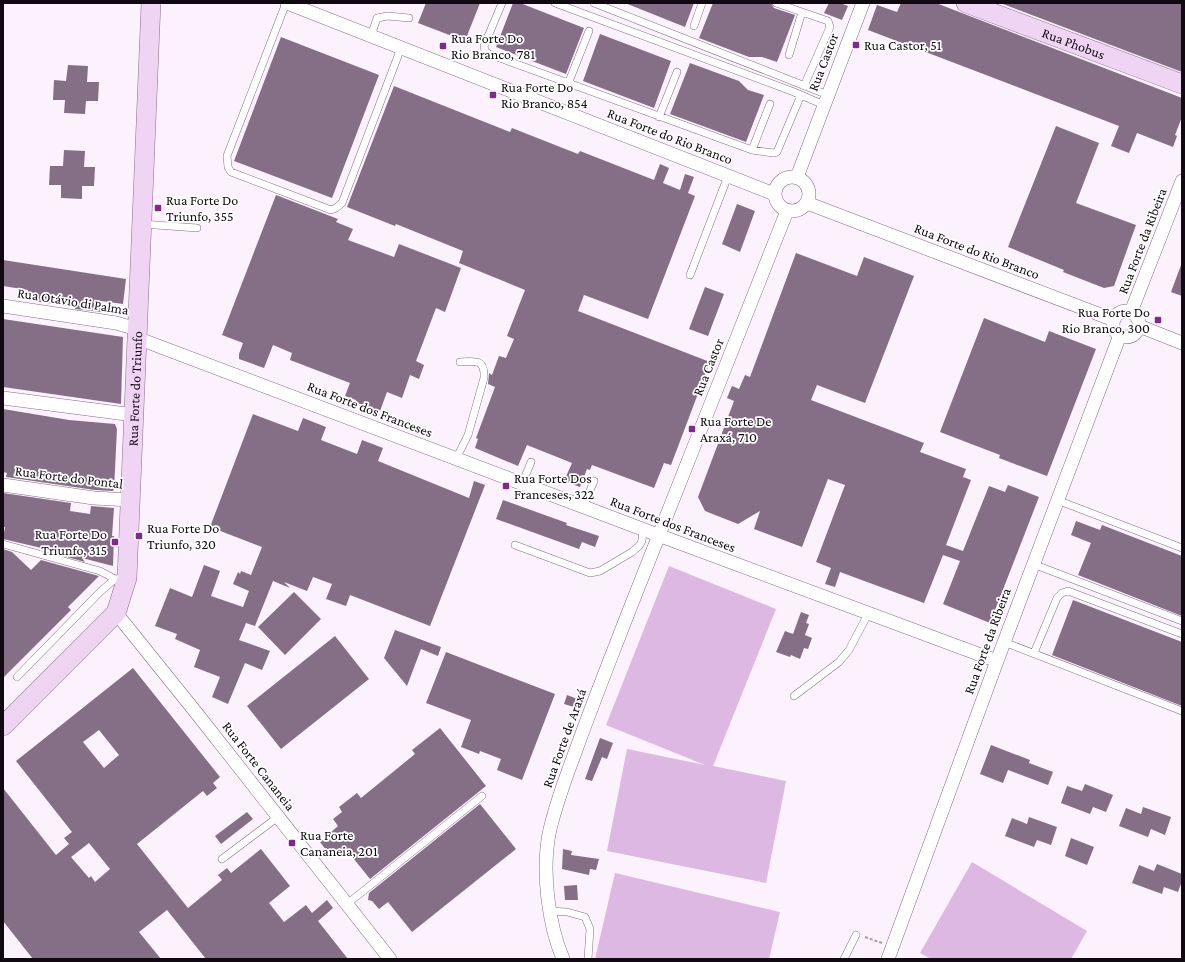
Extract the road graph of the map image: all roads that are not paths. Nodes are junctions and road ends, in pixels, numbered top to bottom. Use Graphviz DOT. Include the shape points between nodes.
graph roads {
  1 [pos="151,3"];
  2 [pos="286,3"];
  3 [pos="502,3"];
  4 [pos="555,3"];
  5 [pos="595,3"];
  6 [pos="702,3"];
  7 [pos="776,3"];
  8 [pos="863,3"];
  9 [pos="966,3"];
  10 [pos="802,12"];
  11 [pos="592,17"];
  12 [pos="409,18"];
  13 [pos="694,26"];
  14 [pos="589,31"];
  15 [pos="371,36"];
  16 [pos="697,44"];
  17 [pos="401,48"];
  18 [pos="693,55"];
  19 [pos="789,55"];
  20 [pos="677,72"];
  21 [pos="568,84"];
  22 [pos="1182,84"];
  23 [pos="804,86"];
  24 [pos="801,95"];
  25 [pos="826,100"];
  26 [pos="770,104"];
  27 [pos="659,117"];
  28 [pos="752,150"];
  29 [pos="728,176"];
  30 [pos="797,177"];
  31 [pos="1182,181"];
  32 [pos="774,194"];
  33 [pos="807,203"];
  34 [pos="787,211"];
  35 [pos="142,224"];
  36 [pos="197,228"];
  37 [pos="690,275"];
  38 [pos="3,306"];
  39 [pos="1132,312"];
  40 [pos="1114,320"];
  41 [pos="1140,326"];
  42 [pos="137,333"];
  43 [pos="1120,335"];
  44 [pos="1182,343"];
  45 [pos="460,362"];
  46 [pos="3,398"];
  47 [pos="134,415"];
  48 [pos="456,458"];
  49 [pos="531,462"];
  50 [pos="594,481"];
  51 [pos="522,484"];
  52 [pos="3,485"];
  53 [pos="130,500"];
  54 [pos="1058,500"];
  55 [pos="583,507"];
  56 [pos="643,529"];
  57 [pos="658,536"];
  58 [pos="3,544"];
  59 [pos="515,545"];
  60 [pos="1182,548"];
  61 [pos="1033,564"];
  62 [pos="121,579"];
  63 [pos="116,613"];
  64 [pos="868,614"];
  65 [pos="1182,621"];
  66 [pos="1182,634"];
  67 [pos="1004,642"];
  68 [pos="1034,653"];
  69 [pos="997,661"];
  70 [pos="17,677"];
  71 [pos="794,696"];
  72 [pos="1182,711"];
  73 [pos="3,726"];
  74 [pos="482,796"];
  75 [pos="278,817"];
  76 [pos="222,859"];
  77 [pos="347,904"];
  78 [pos="549,911"];
  79 [pos="856,935"];
  80 [pos="890,953"];
  81 [pos="390,959"];
  82 [pos="563,959"];
  83 [pos="588,959"];
  84 [pos="844,959"];
  1 -- 35 [label="street, Rua Forte do Triunfo"];
  2 -- 15 [label="street, Rua Forte do Rio Branco"];
  2 -- 17 [label="lane" via="227,156 231,172 332,210 336,208 342,203"];
  3 -- 21 [label="lane" via="484,46 485,51"];
  4 -- 11 [label="lane"];
  5 -- 11 [label="lane"];
  5 -- 16 [label="lane"];
  6 -- 13 [label="lane"];
  7 -- 10 [label="lane"];
  8 -- 25 [label="street, Rua Castor"];
  9 -- 22 [label="street, Rua Phobus"];
  10 -- 19 [label="lane"];
  10 -- 23 [label="lane" via="828,22 830,27"];
  11 -- 18 [label="lane"];
  12 -- 15 [label="lane" via="377,18"];
  14 -- 21 [label="lane"];
  15 -- 17 [label="street, Rua Forte do Rio Branco"];
  16 -- 18 [label="lane"];
  16 -- 23 [label="lane"];
  17 -- 29 [label="street, Rua Forte do Rio Branco"];
  18 -- 24 [label="lane"];
  20 -- 27 [label="lane"];
  21 -- 27 [label="lane"];
  23 -- 25 [label="lane"];
  24 -- 25 [label="lane"];
  24 -- 28 [label="lane" via="777,152 773,154"];
  25 -- 30 [label="street, Rua Castor"];
  26 -- 28 [label="lane"];
  27 -- 28 [label="lane"];
  29 -- 32 [label="street, Rua Forte do Rio Branco"];
  29 -- 37 [label="lane"];
  30 -- 32 [label="street" via="782,179"];
  30 -- 33 [label="street" via="807,186"];
  31 -- 39 [label="street, Rua Forte da Ribeira"];
  32 -- 34 [label="street" via="778,205"];
  33 -- 34 [label="street" via="798,210"];
  33 -- 40 [label="street, Rua Forte do Rio Branco"];
  34 -- 57 [label="street, Rua Castor"];
  35 -- 36 [label="lane"];
  35 -- 42 [label="street, Rua Forte do Triunfo"];
  38 -- 42 [label="street, Rua Otávio di Palma" via="116,323"];
  39 -- 40 [label="street" via="1123,311"];
  39 -- 41 [label="street" via="1138,318"];
  40 -- 43 [label="street" via="1114,329"];
  41 -- 43 [label="street" via="1132,336"];
  41 -- 44 [label="street"];
  42 -- 47 [label="street, Rua Forte do Triunfo"];
  42 -- 48 [label="street, Rua Forte dos Franceses"];
  43 -- 54 [label="street, Rua Forte da Ribeira"];
  45 -- 48 [label="lane" via="475,361 482,364 484,378 468,434"];
  46 -- 47 [label="street"];
  47 -- 53 [label="street, Rua Forte do Triunfo"];
  48 -- 51 [label="street, Rua Forte dos Franceses"];
  49 -- 51 [label="lane"];
  50 -- 55 [label="lane"];
  51 -- 55 [label="street, Rua Forte dos Franceses"];
  52 -- 53 [label="street, Rua Forte do Pontal" via="94,498"];
  53 -- 62 [label="street, Rua Forte do Triunfo"];
  54 -- 60 [label="lane"];
  54 -- 61 [label="street, Rua Forte da Ribeira"];
  55 -- 56 [label="street, Rua Forte dos Franceses"];
  56 -- 57 [label="street, Rua Forte dos Franceses"];
  56 -- 59 [label="lane" via="640,546 600,571 590,573"];
  57 -- 64 [label="street, Rua Forte dos Franceses"];
  57 -- 78 [label="street, Rua Forte de Araxá" via="563,785 549,834 546,867"];
  58 -- 62 [label="lane"];
  61 -- 65 [label="lane"];
  61 -- 67 [label="street, Rua Forte da Ribeira"];
  62 -- 63 [label="street, Rua Forte do Triunfo"];
  62 -- 70 [label="lane" via="100,592"];
  63 -- 73 [label="street, Rua Forte do Triunfo"];
  63 -- 75 [label="street, Rua Forte Cananeia"];
  64 -- 69 [label="street, Rua Forte dos Franceses"];
  64 -- 71 [label="lane" via="849,650 839,662"];
  66 -- 68 [label="lane" via="1068,591 1057,598"];
  67 -- 68 [label="lane"];
  67 -- 69 [label="street, Rua Forte da Ribeira"];
  68 -- 72 [label="lane"];
  69 -- 80 [label="street, Rua Forte da Ribeira"];
  74 -- 77 [label="lane"];
  75 -- 76 [label="lane"];
  75 -- 77 [label="street, Rua Forte Cananeia"];
  77 -- 81 [label="street, Rua Forte Cananeia"];
  78 -- 82 [label="street, Rua Forte de Araxá"];
  78 -- 83 [label="lane" via="567,912 584,917 590,929"];
  79 -- 84 [label="lane"];
}
